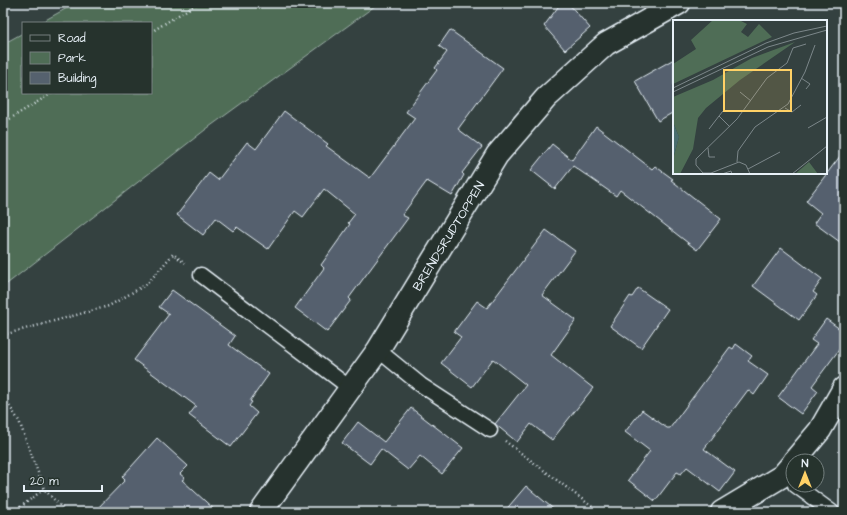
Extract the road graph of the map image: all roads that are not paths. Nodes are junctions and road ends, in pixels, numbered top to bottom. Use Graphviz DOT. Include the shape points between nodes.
graph roads {
  1 [pos="678,3"];
  2 [pos="201,275"];
  3 [pos="378,350"];
  4 [pos="350,388"];
  5 [pos="844,388"];
  6 [pos="490,430"];
  7 [pos="805,453"];
  8 [pos="785,478"];
  9 [pos="812,493"];
  10 [pos="261,512"];
  11 [pos="722,512"];
  12 [pos="832,512"];
  1 -- 3 [label="street, BRENDSRUDTOPPEN" via="606,44 546,98 497,155"];
  2 -- 4 [label="lane"];
  3 -- 4 [label="street, BRENDSRUDTOPPEN"];
  3 -- 6 [label="lane" via="421,385"];
  4 -- 10 [label="street, BRENDSRUDTOPPEN"];
  5 -- 7 [label="street"];
  8 -- 11 [label="street"];
  9 -- 12 [label="lane"];
}
